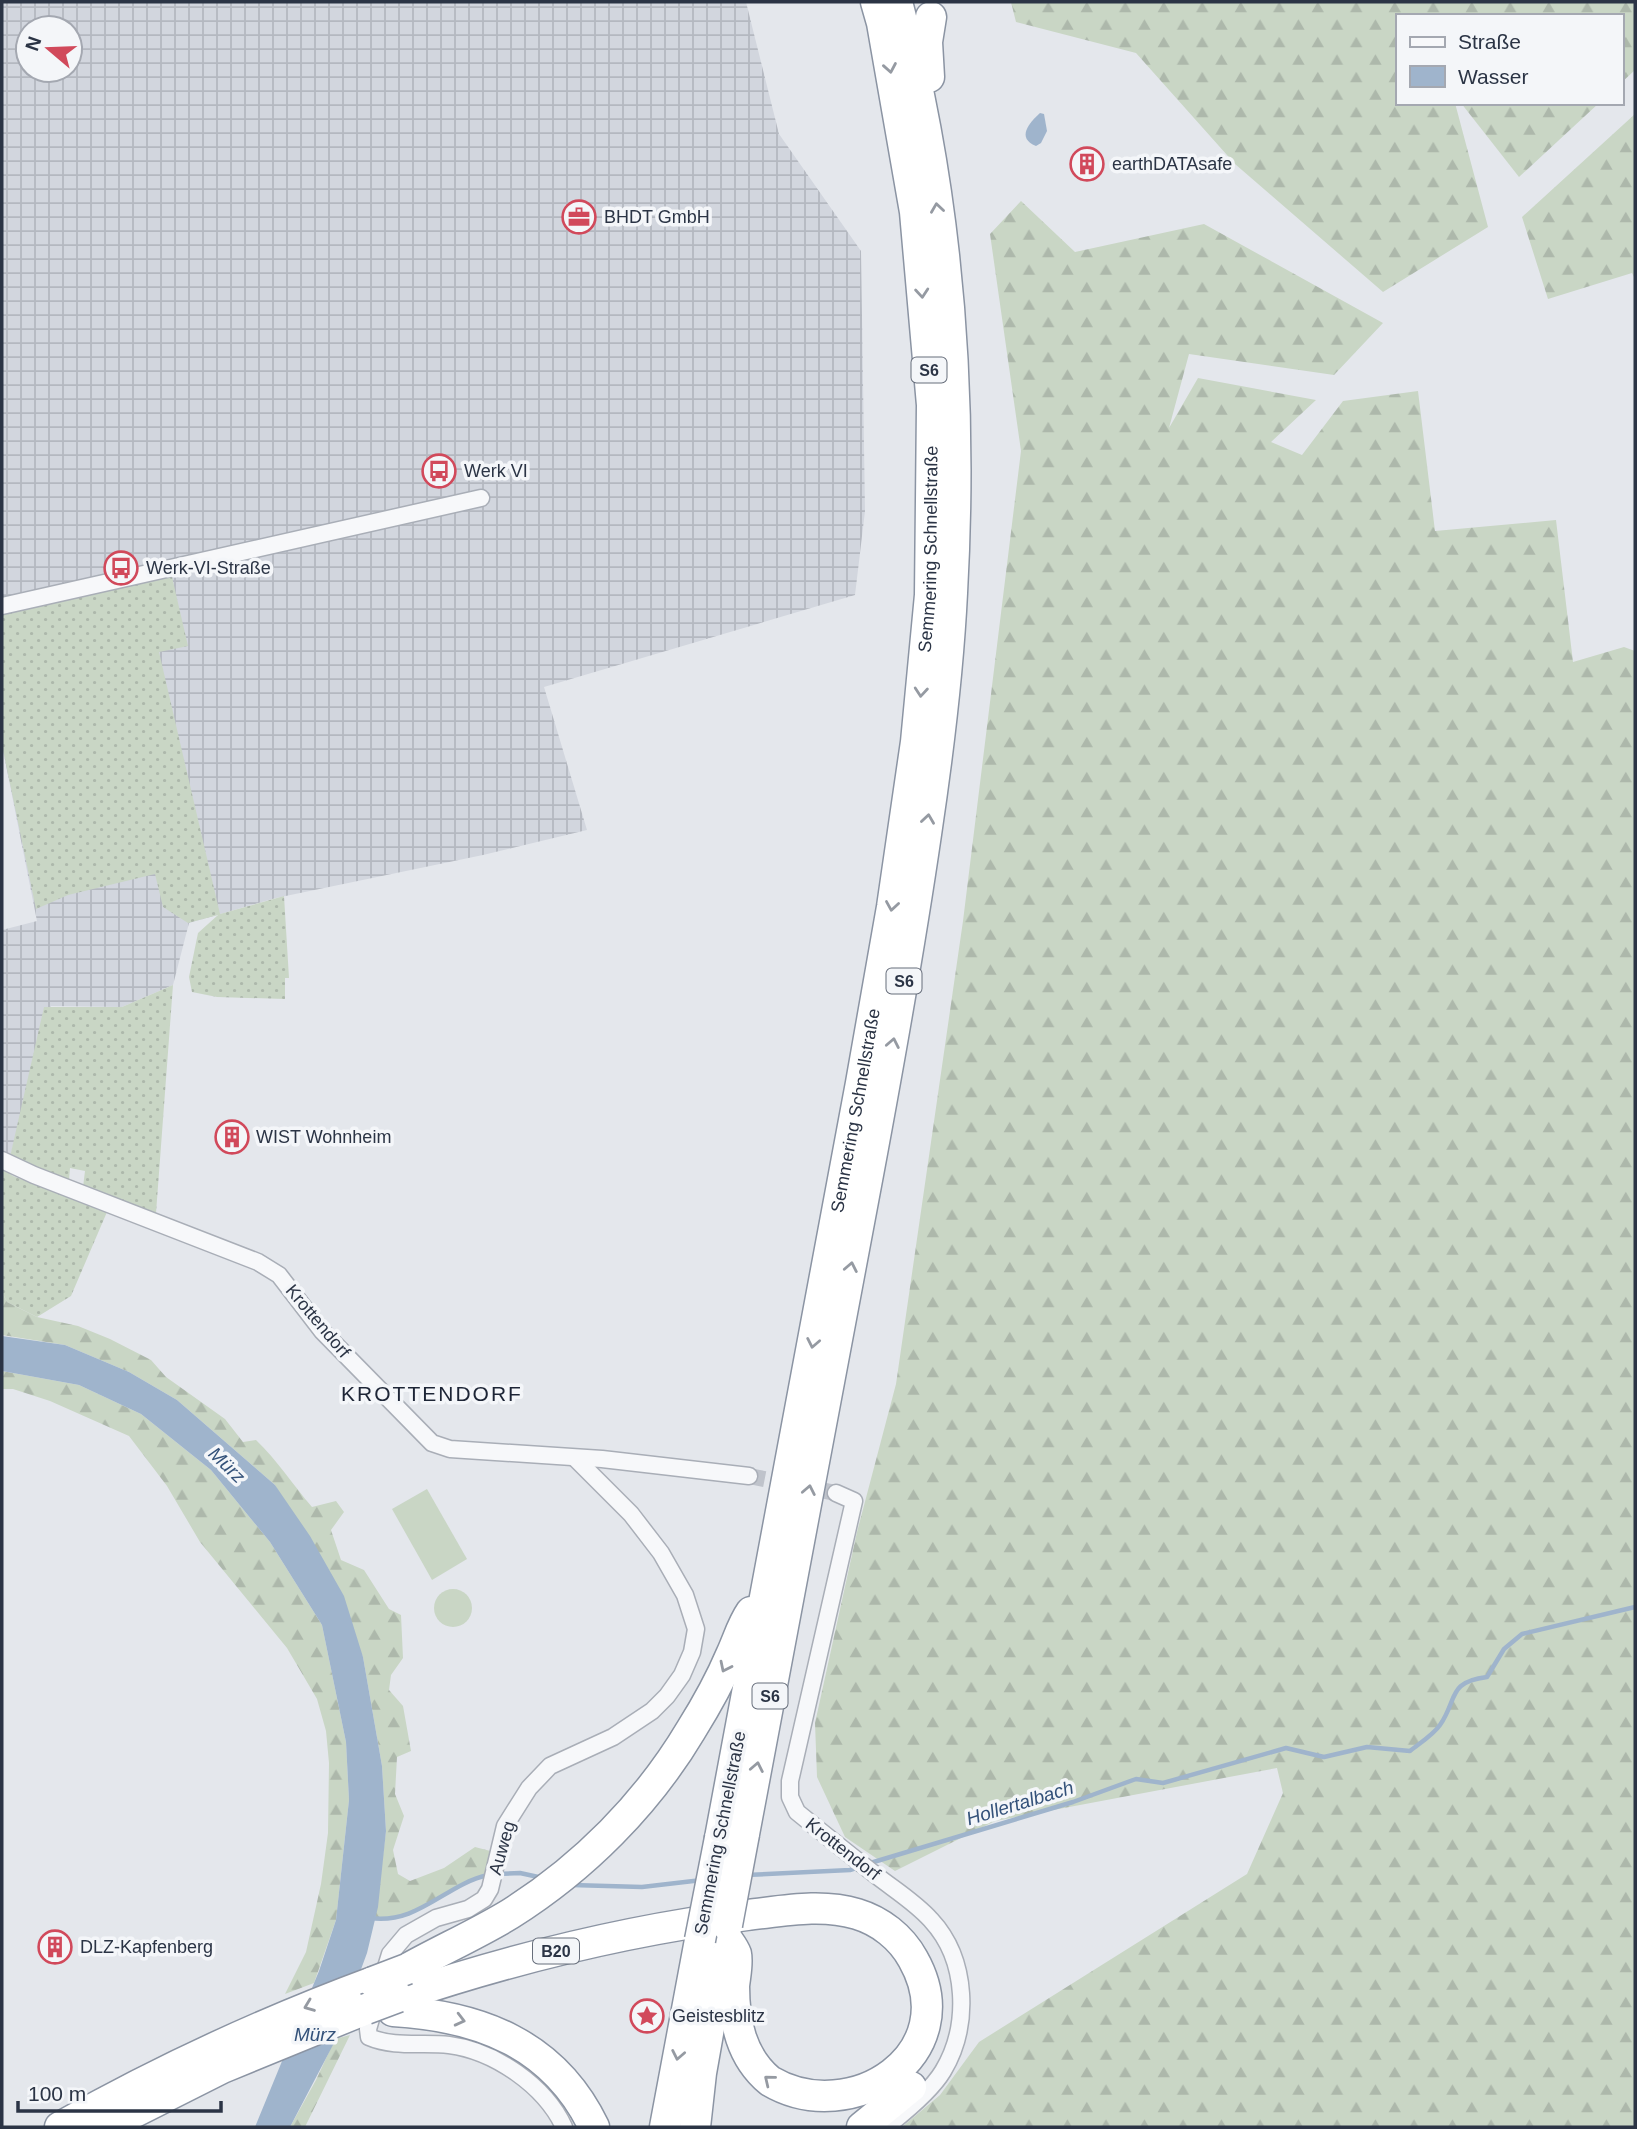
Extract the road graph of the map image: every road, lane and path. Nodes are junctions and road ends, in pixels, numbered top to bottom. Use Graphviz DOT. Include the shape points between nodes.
graph roads {
  1 [pos="876,2"];
  2 [pos="897,2"];
  3 [pos="930,17"];
  4 [pos="928,143"];
  5 [pos="481,498"];
  6 [pos="2,606"];
  7 [pos="2,1160"];
  8 [pos="575,1458"];
  9 [pos="748,1476"];
  10 [pos="836,1493"];
  11 [pos="767,1584"];
  12 [pos="732,1836"];
  13 [pos="715,1924"];
  14 [pos="391,1996"];
  15 [pos="60,2127"];
  16 [pos="105,2127"];
  17 [pos="564,2127"];
  18 [pos="594,2127"];
  19 [pos="665,2127"];
  20 [pos="695,2127"];
  21 [pos="862,2127"];
  22 [pos="886,2127"];
  1 -- 11 [label="highway, Semmering Schnellstraße / S6, one-way" via="915,212 932,405 930,595 916,742 892,907"];
  2 -- 4 [label="highway, Semmering Schnellstraße / S6"];
  3 -- 4 [label="highway" via="927,63 934,103"];
  12 -- 4 [label="highway, Semmering Schnellstraße / S6, one-way" via="905,978 940,738 953,593 956,398"];
  5 -- 6 [label="street"];
  7 -- 8 [label="street, Krottendorf" via="258,1262 279,1275 322,1331 432,1443 450,1449"];
  8 -- 9 [label="street, Krottendorf"];
  8 -- 17 [label="street, Auweg" via="631,1514 661,1553 685,1595 696,1629 692,1652 667,1696 652,1711 612,1737 551,1766 529,1788 505,1826 484,1899 406,1935 390,1954 368,2029 369,2037 381,2042 452,2045 483,2054 511,2069 543,2097"];
  10 -- 22 [label="street, Krottendorf" via="853,1501 790,1780 790,1797 797,1812 932,1921 958,1970 961,1993 954,2050 942,2074"];
  11 -- 12 [label="highway, Semmering Schnellstraße / S6"];
  11 -- 14 [label="highway, one-way" via="672,1760 630,1813 538,1895"];
  12 -- 13 [label="highway, Semmering Schnellstraße / S6, bridge"];
  13 -- 13 [label="highway, one-way" via="823,1909 857,1914 888,1930 911,1954 927,1997 926,2027 907,2066 880,2090 849,2102 817,2102 772,2083 750,2059 738,2030 736,1954"];
  13 -- 14 [label="highway, B20" via="638,1933 546,1953"];
  13 -- 19 [label="highway, Semmering Schnellstraße / S6, one-way"];
  13 -- 20 [label="highway, Semmering Schnellstraße / S6"];
  13 -- 21 [label="highway" via="804,1891 843,1893 889,1909 928,1947 945,1998 938,2047 908,2091"];
  14 -- 15 [label="highway, B20, one-way, bridge" via="295,2011 153,2077"];
  14 -- 16 [label="highway, B20" via="222,2068"];
  14 -- 18 [label="highway, one-way" via="475,2024 543,2060 562,2076"];
}
